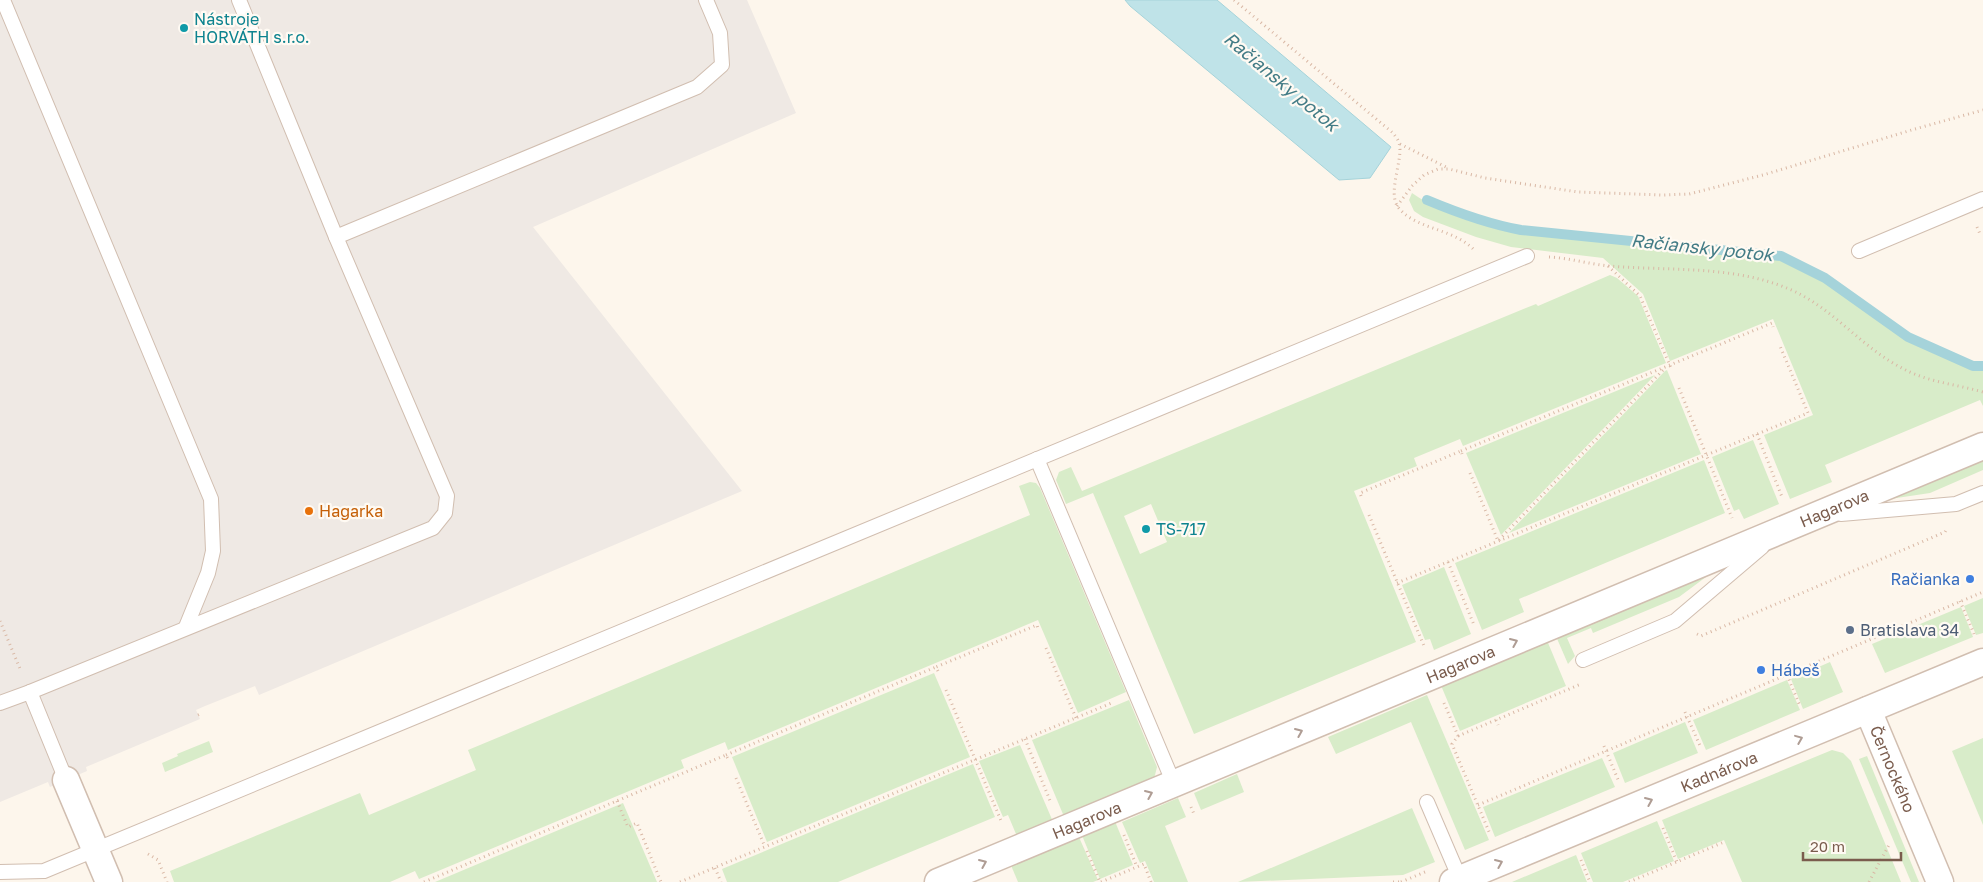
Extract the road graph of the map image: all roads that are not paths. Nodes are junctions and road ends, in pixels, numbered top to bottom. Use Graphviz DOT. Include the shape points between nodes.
graph roads {
  1 [pos="3,0"];
  2 [pos="239,0"];
  3 [pos="706,0"];
  4 [pos="1983,199"];
  5 [pos="336,237"];
  6 [pos="1859,251"];
  7 [pos="1527,256"];
  8 [pos="1983,446"];
  9 [pos="1037,459"];
  10 [pos="1983,493"];
  11 [pos="1797,524"];
  12 [pos="186,627"];
  13 [pos="1980,652"];
  14 [pos="1583,660"];
  15 [pos="30,692"];
  16 [pos="0,703"];
  17 [pos="1863,712"];
  18 [pos="66,780"];
  19 [pos="1174,784"];
  20 [pos="1428,802"];
  21 [pos="96,850"];
  22 [pos="0,872"];
  23 [pos="44,872"];
  24 [pos="1457,881"];
  25 [pos="18,882"];
  26 [pos="109,882"];
  27 [pos="938,882"];
  28 [pos="1940,882"];
  1 -- 12 [label="lane" via="211,499 213,551 208,573"];
  2 -- 5 [label="lane"];
  3 -- 5 [label="lane" via="720,33 722,65 697,87"];
  4 -- 6 [label="lane"];
  5 -- 12 [label="lane" via="447,496 446,513 433,528"];
  7 -- 9 [label="lane"];
  8 -- 11 [label="street, Hagarova"];
  9 -- 19 [label="lane"];
  9 -- 21 [label="lane"];
  10 -- 11 [label="lane" via="1956,504"];
  11 -- 14 [label="lane" via="1675,621"];
  19 -- 11 [label="street, Hagarova, one-way" via="1438,685 1486,654"];
  12 -- 15 [label="lane"];
  13 -- 17 [label="street, Kadnárova"];
  15 -- 16 [label="lane"];
  15 -- 18 [label="lane"];
  24 -- 17 [label="street, Kadnárova, one-way"];
  17 -- 28 [label="street, Černockého"];
  18 -- 21 [label="street"];
  27 -- 19 [label="street, Hagarova, one-way"];
  20 -- 24 [label="lane"];
  21 -- 23 [label="lane"];
  21 -- 26 [label="street"];
  22 -- 23 [label="lane"];
  23 -- 25 [label="lane"];
}
